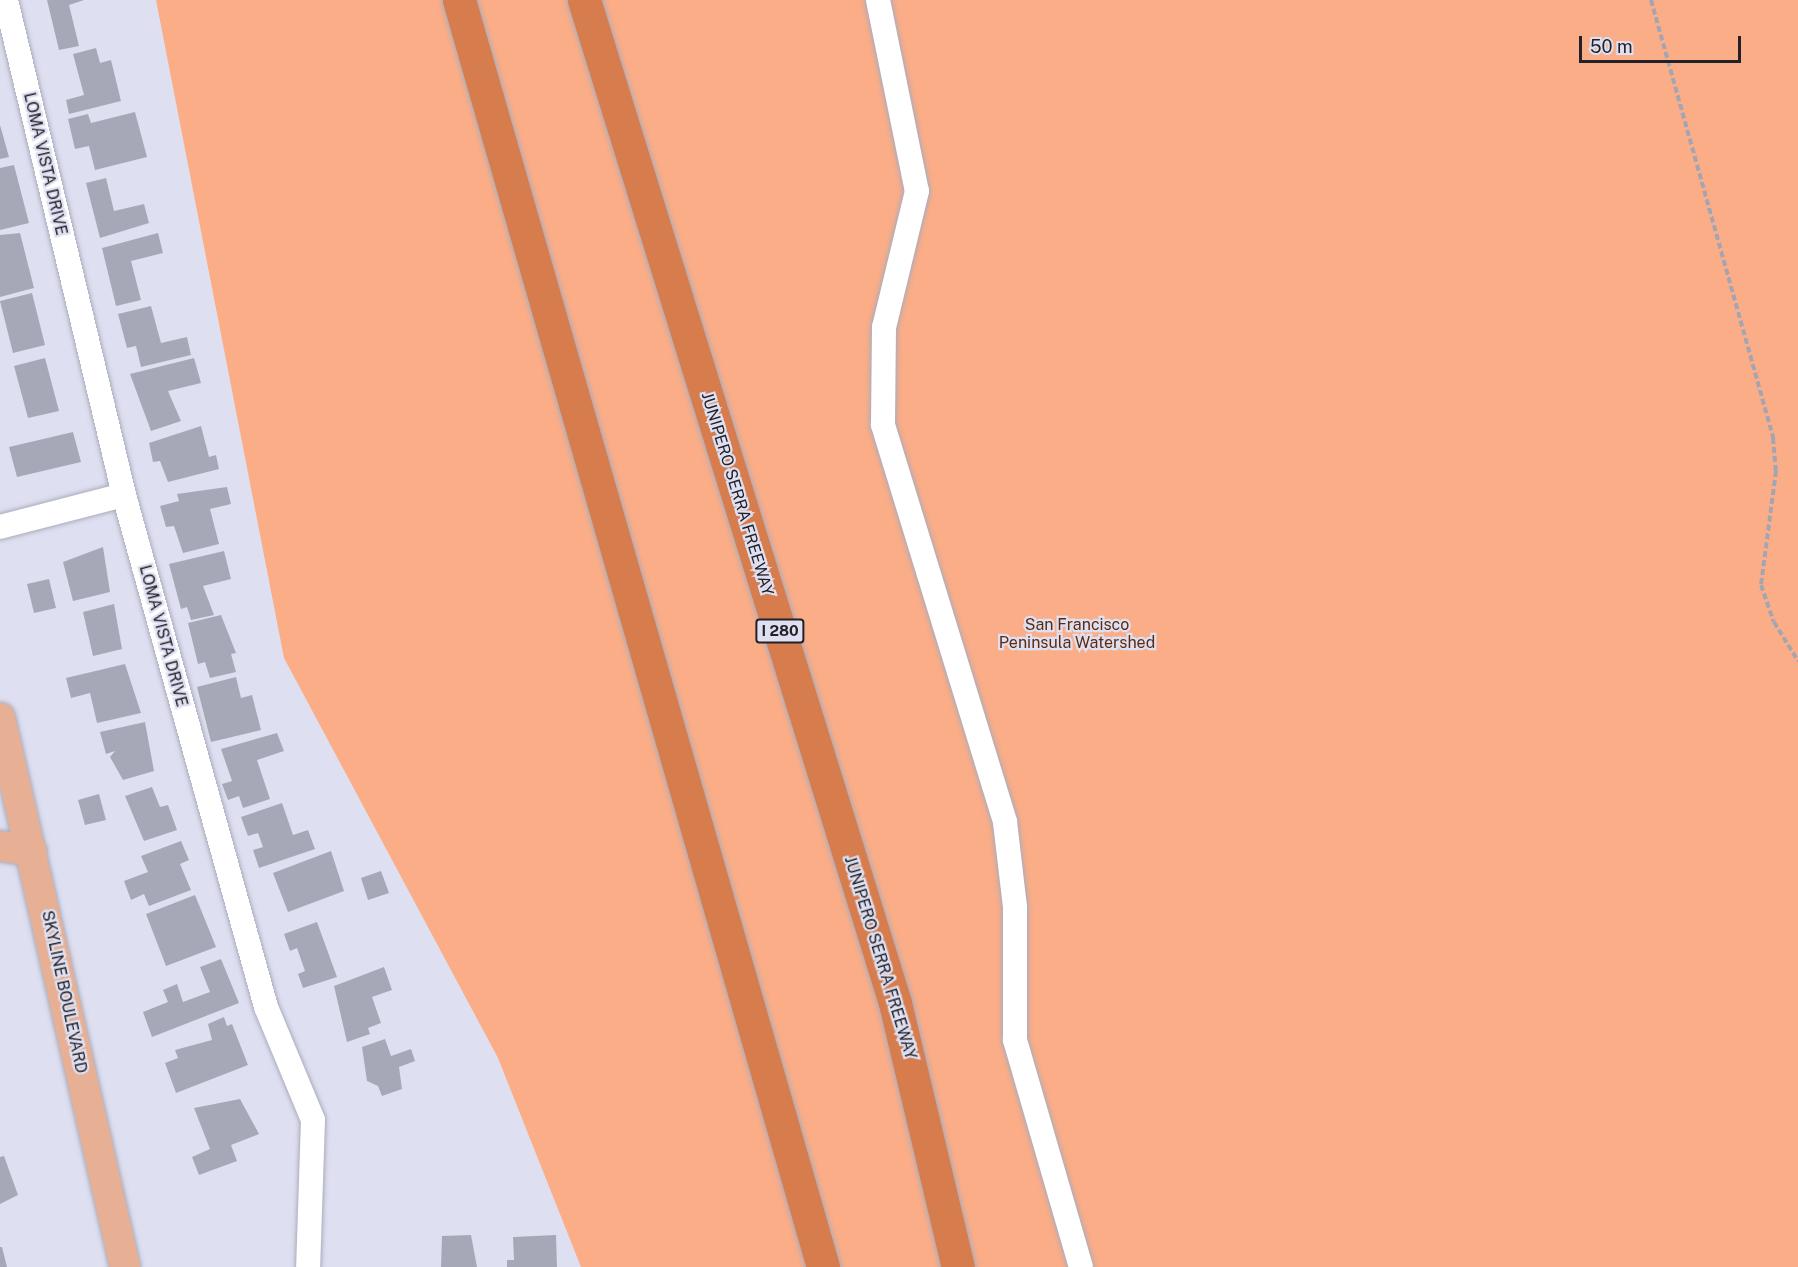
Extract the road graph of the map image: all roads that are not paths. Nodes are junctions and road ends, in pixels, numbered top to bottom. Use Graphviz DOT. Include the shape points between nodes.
graph roads {
  1 [pos="6,0"];
  2 [pos="459,0"];
  3 [pos="584,0"];
  4 [pos="878,0"];
  5 [pos="124,495"];
  6 [pos="0,527"];
  7 [pos="0,718"];
  8 [pos="0,846"];
  9 [pos="32,851"];
  10 [pos="125,1267"];
  11 [pos="308,1267"];
  12 [pos="824,1267"];
  13 [pos="958,1267"];
  14 [pos="1081,1267"];
  1 -- 5 [label="street, LOMA VISTA DRIVE"];
  2 -- 12 [label="highway"];
  3 -- 13 [label="highway, JUNIPERO SERRA FREEWAY / I 280" via="895,1003"];
  4 -- 14 [label="street" via="917,190 884,327 883,425 1005,822 1015,907 1015,1040"];
  5 -- 6 [label="street"];
  5 -- 11 [label="street, LOMA VISTA DRIVE" via="266,1007 313,1120"];
  7 -- 9 [label="main road, SKYLINE BOULEVARD"];
  8 -- 9 [label="main road"];
  9 -- 10 [label="main road, SKYLINE BOULEVARD"];
}
